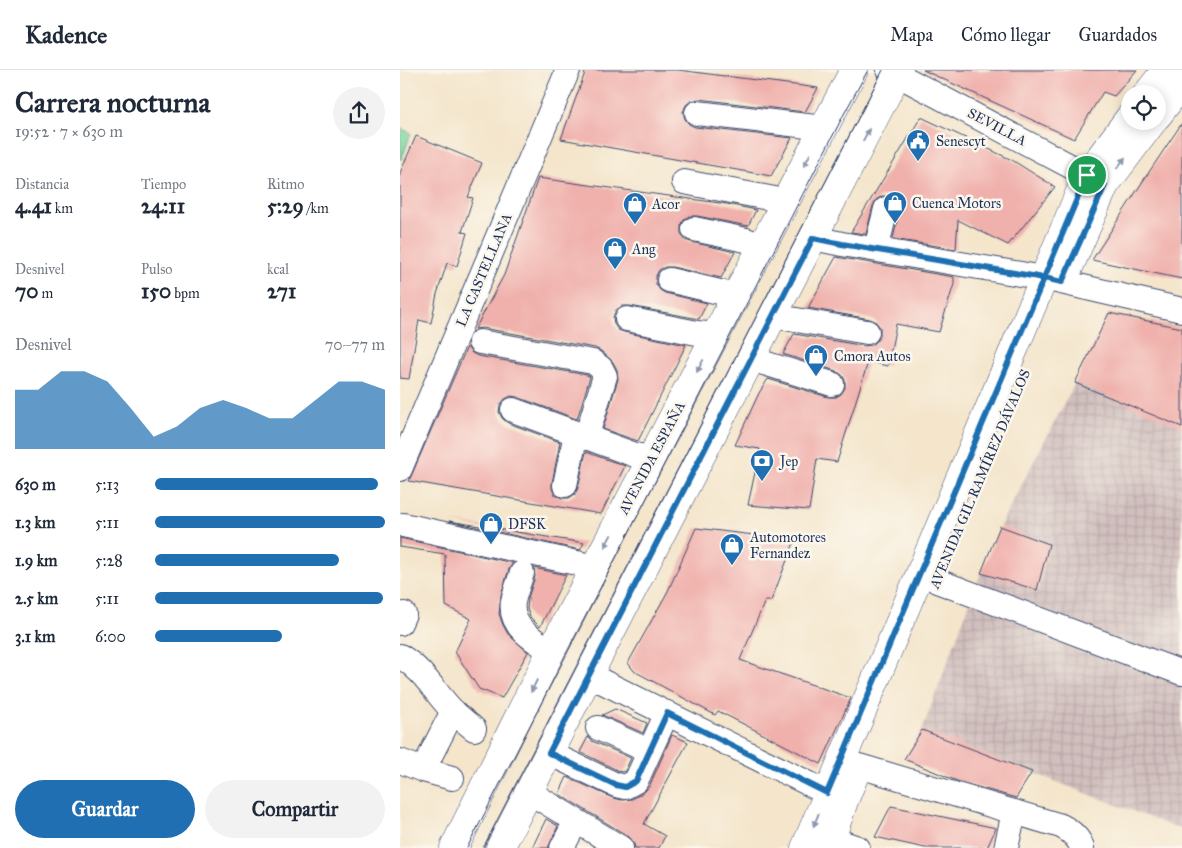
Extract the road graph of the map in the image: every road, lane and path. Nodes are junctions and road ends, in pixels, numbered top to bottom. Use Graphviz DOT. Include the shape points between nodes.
graph roads {
  1 [pos="568,70"];
  2 [pos="854,70"];
  3 [pos="895,71"];
  4 [pos="697,113"];
  5 [pos="824,128"];
  6 [pos="1123,130"];
  7 [pos="1144,130"];
  8 [pos="1096,180"];
  9 [pos="684,182"];
  10 [pos="785,201"];
  11 [pos="886,209"];
  12 [pos="694,229"];
  13 [pos="813,238"];
  14 [pos="762,246"];
  15 [pos="876,249"];
  16 [pos="669,280"];
  17 [pos="1053,280"];
  18 [pos="736,296"];
  19 [pos="1182,310"];
  20 [pos="773,316"];
  21 [pos="627,319"];
  22 [pos="867,332"];
  23 [pos="716,335"];
  24 [pos="480,342"];
  25 [pos="751,359"];
  26 [pos="832,384"];
  27 [pos="513,410"];
  28 [pos="581,436"];
  29 [pos="652,458"];
  30 [pos="400,469"];
  31 [pos="565,485"];
  32 [pos="403,525"];
  33 [pos="595,567"];
  34 [pos="522,572"];
  35 [pos="937,581"];
  36 [pos="551,651"];
  37 [pos="400,656"];
  38 [pos="1182,672"];
  39 [pos="589,675"];
  40 [pos="453,711"];
  41 [pos="667,713"];
  42 [pos="598,728"];
  43 [pos="474,729"];
  44 [pos="649,751"];
  45 [pos="549,753"];
  46 [pos="400,761"];
  47 [pos="859,766"];
  48 [pos="423,770"];
  49 [pos="452,778"];
  50 [pos="529,792"];
  51 [pos="836,797"];
  52 [pos="1014,812"];
  53 [pos="576,821"];
  54 [pos="830,844"];
  55 [pos="454,848"];
  56 [pos="500,848"];
  57 [pos="562,848"];
  58 [pos="621,848"];
  59 [pos="804,848"];
  60 [pos="858,848"];
  61 [pos="1006,848"];
  62 [pos="1082,848"];
  1 -- 30 [label="street, LA CASTELLANA"];
  2 -- 5 [label="main road, AVENIDA ESPAÑA"];
  3 -- 8 [label="street, SEVILLA"];
  13 -- 3 [label="main road, one-way"];
  4 -- 5 [label="street"];
  5 -- 10 [label="main road, AVENIDA ESPAÑA, one-way"];
  6 -- 8 [label="main road, AVENIDA GIL RAMÍREZ DÁVALOS"];
  8 -- 7 [label="main road, AVENIDA GIL RAMÍREZ DÁVALOS, one-way"];
  8 -- 17 [label="main road, AVENIDA GIL RAMÍREZ DÁVALOS"];
  9 -- 10 [label="street"];
  10 -- 14 [label="main road, AVENIDA ESPAÑA"];
  11 -- 15 [label="street"];
  12 -- 14 [label="street"];
  13 -- 15 [label="street"];
  13 -- 20 [label="main road"];
  14 -- 18 [label="main road, AVENIDA ESPAÑA"];
  15 -- 17 [label="street"];
  16 -- 18 [label="street"];
  17 -- 19 [label="street"];
  17 -- 35 [label="main road, AVENIDA GIL RAMÍREZ DÁVALOS"];
  17 -- 51 [label="main road, AVENIDA GIL RAMÍREZ DÁVALOS"];
  18 -- 23 [label="main road, AVENIDA ESPAÑA"];
  20 -- 22 [label="street"];
  20 -- 25 [label="main road"];
  21 -- 23 [label="street"];
  23 -- 29 [label="main road, AVENIDA ESPAÑA, one-way"];
  24 -- 28 [label="street" via="593,362 601,368 605,376"];
  25 -- 26 [label="street"];
  25 -- 39 [label="main road"];
  27 -- 28 [label="street"];
  28 -- 29 [label="street"];
  28 -- 31 [label="street"];
  29 -- 33 [label="main road, AVENIDA ESPAÑA, one-way"];
  32 -- 33 [label="street"];
  33 -- 36 [label="main road, AVENIDA ESPAÑA"];
  34 -- 36 [label="street" via="513,603 513,617 527,636"];
  35 -- 38 [label="street"];
  35 -- 47 [label="main road, AVENIDA GIL RAMÍREZ DÁVALOS"];
  36 -- 55 [label="main road, AVENIDA ESPAÑA, one-way"];
  37 -- 40 [label="street" via="420,671"];
  39 -- 41 [label="street"];
  39 -- 45 [label="main road"];
  40 -- 43 [label="street"];
  40 -- 48 [label="street"];
  41 -- 44 [label="street"];
  41 -- 51 [label="street"];
  42 -- 44 [label="street"];
  44 -- 45 [label="street" via="636,781 625,787"];
  45 -- 50 [label="main road"];
  46 -- 48 [label="street"];
  47 -- 51 [label="main road, AVENIDA GIL RAMÍREZ DÁVALOS"];
  47 -- 52 [label="street"];
  48 -- 49 [label="street"];
  50 -- 53 [label="street"];
  50 -- 56 [label="main road"];
  51 -- 54 [label="main road, AVENIDA GIL RAMÍREZ DÁVALOS"];
  51 -- 59 [label="main road, AVENIDA GIL RAMÍREZ DÁVALOS, one-way"];
  52 -- 61 [label="street"];
  52 -- 62 [label="street" via="1071,831"];
  53 -- 57 [label="street"];
  53 -- 58 [label="street"];
  54 -- 60 [label="street"];
}
